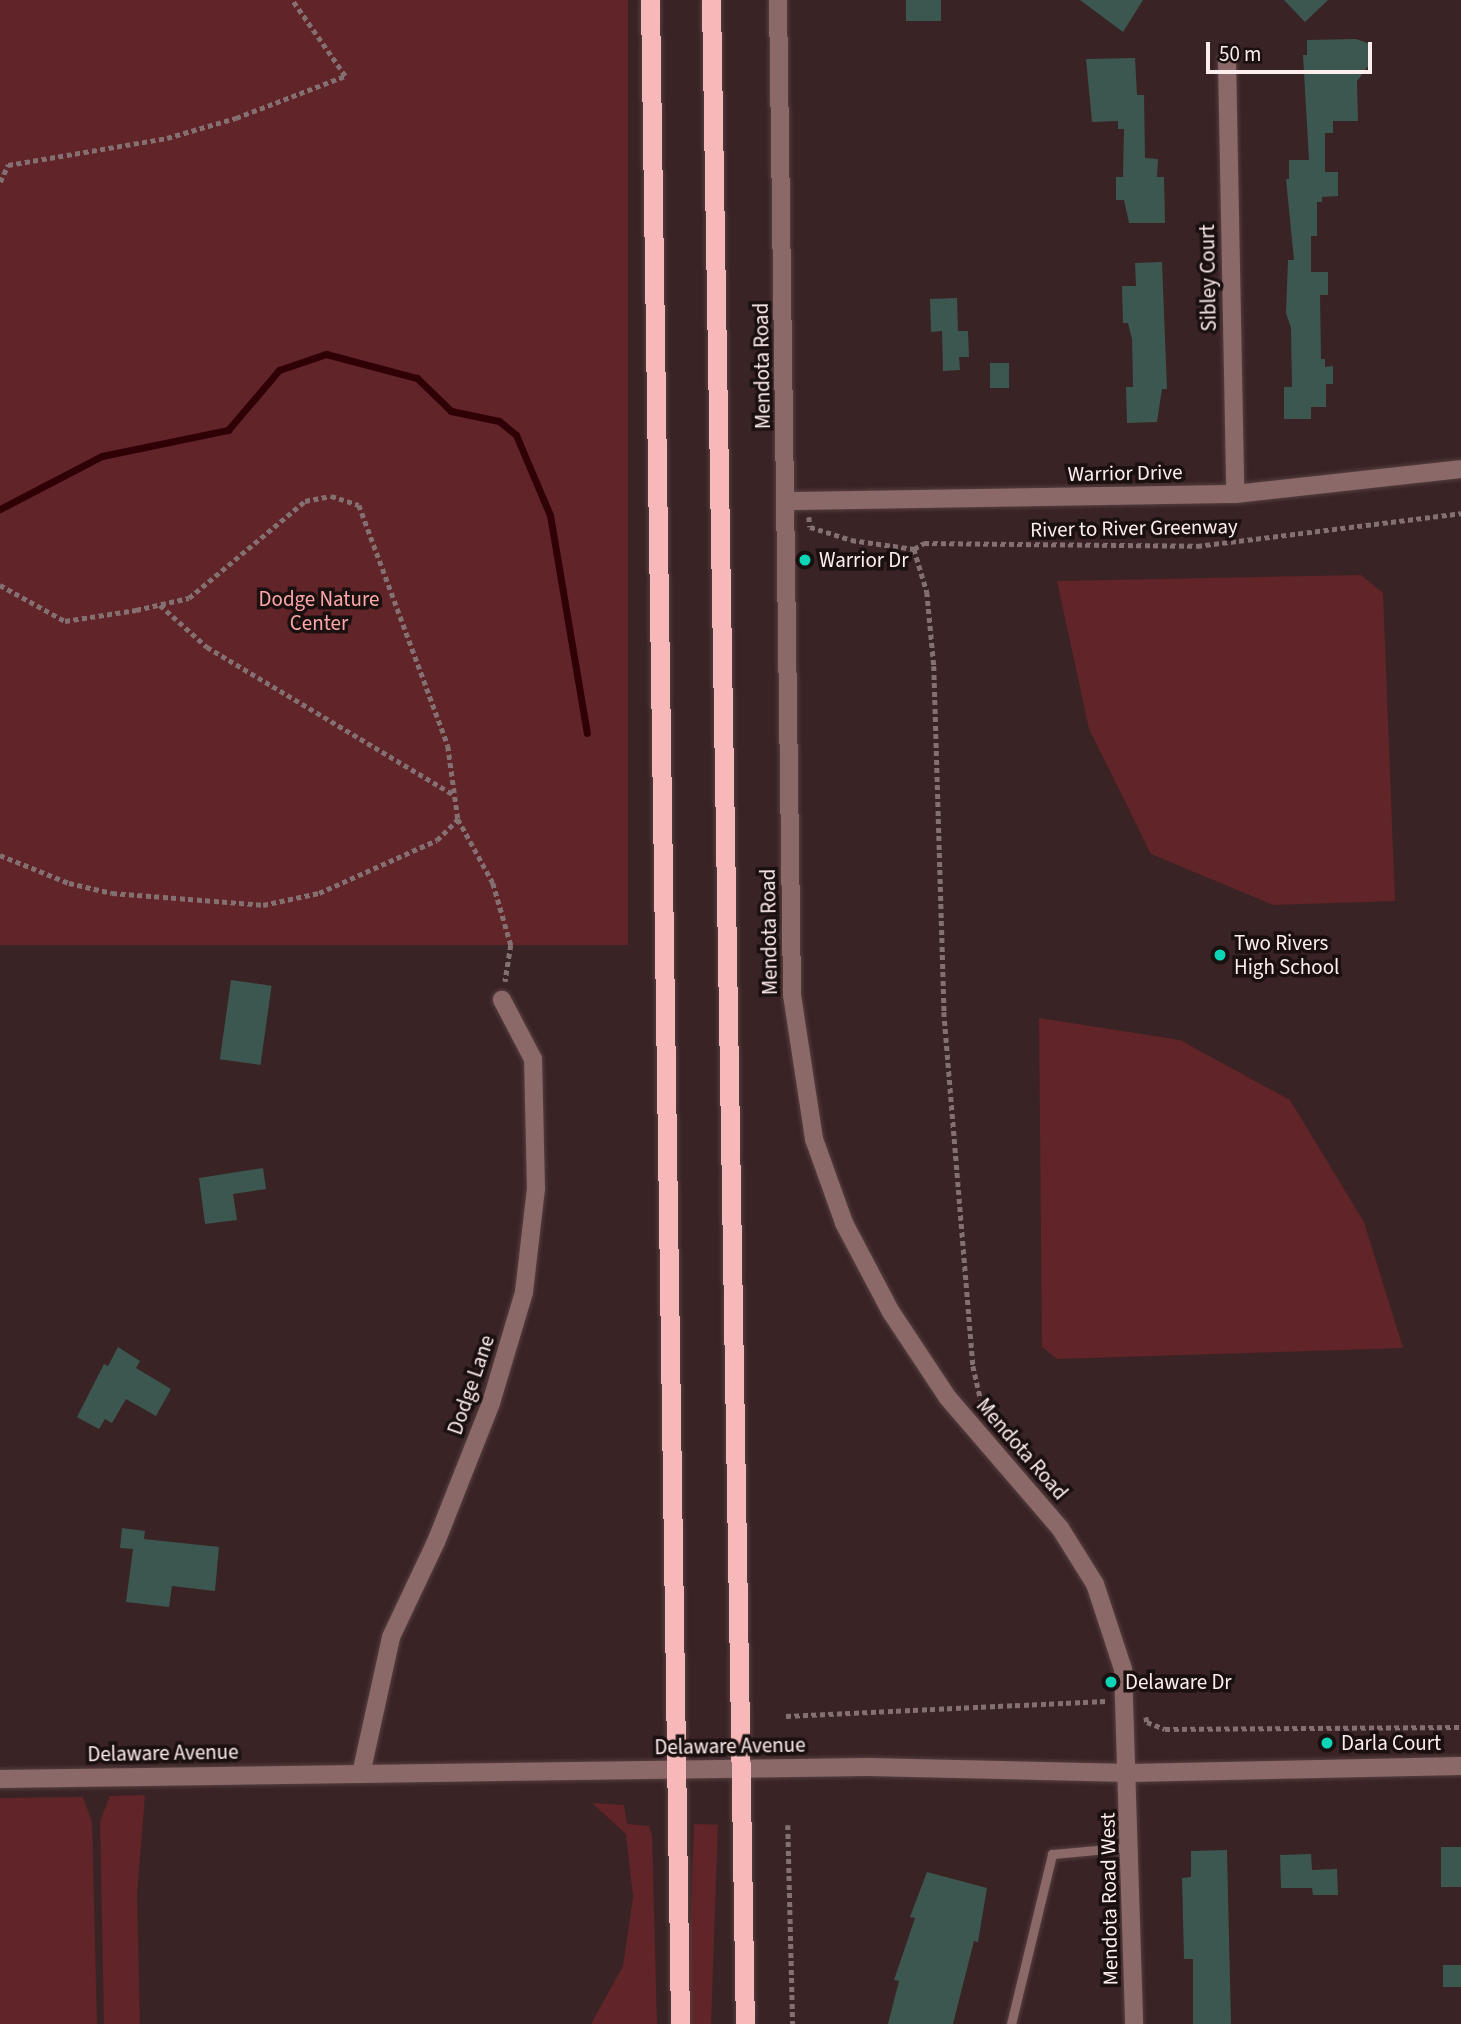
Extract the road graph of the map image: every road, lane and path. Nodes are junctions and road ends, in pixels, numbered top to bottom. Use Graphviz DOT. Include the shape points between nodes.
graph roads {
  1 [pos="292,0"];
  2 [pos="650,0"];
  3 [pos="711,0"];
  4 [pos="778,0"];
  5 [pos="1227,60"];
  6 [pos="8,164"];
  7 [pos="0,168"];
  8 [pos="0,182"];
  9 [pos="1461,469"];
  10 [pos="1235,494"];
  11 [pos="788,500"];
  12 [pos="1461,513"];
  13 [pos="810,527"];
  14 [pos="914,549"];
  15 [pos="0,586"];
  16 [pos="160,605"];
  17 [pos="455,795"];
  18 [pos="458,819"];
  19 [pos="0,855"];
  20 [pos="502,1000"];
  21 [pos="1049,1482"];
  22 [pos="1102,1701"];
  23 [pos="1144,1710"];
  24 [pos="786,1716"];
  25 [pos="1461,1727"];
  26 [pos="1461,1766"];
  27 [pos="742,1768"];
  28 [pos="677,1769"];
  29 [pos="1129,1773"];
  30 [pos="361,1774"];
  31 [pos="0,1779"];
  32 [pos="788,1825"];
  33 [pos="1131,1847"];
  34 [pos="680,2024"];
  35 [pos="745,2024"];
  36 [pos="793,2024"];
  37 [pos="1011,2024"];
  38 [pos="1134,2024"];
  1 -- 6 [label="path" via="345,76 236,118 167,138"];
  2 -- 28 [label="highway"];
  3 -- 27 [label="highway"];
  4 -- 11 [label="street, Mendota Road"];
  5 -- 10 [label="street, Sibley Court"];
  6 -- 7 [label="path"];
  6 -- 8 [label="path"];
  9 -- 10 [label="street, Warrior Drive"];
  10 -- 11 [label="street, Warrior Drive"];
  11 -- 29 [label="street, Mendota Road" via="792,995 814,1139 844,1223 891,1312 948,1398 1060,1528 1094,1584 1123,1668"];
  12 -- 14 [label="path, River to River Greenway" via="1198,547 924,543"];
  13 -- 14 [label="path, River to River Greenway" via="851,540"];
  14 -- 21 [label="path" via="927,592 934,666 944,1012 973,1366 982,1404"];
  15 -- 16 [label="path" via="65,621"];
  16 -- 17 [label="path" via="207,647"];
  16 -- 17 [label="path" via="189,598 304,500 331,496 359,505 447,746"];
  17 -- 18 [label="path"];
  18 -- 19 [label="path" via="437,840 319,893 263,905 112,893 69,883"];
  18 -- 20 [label="path" via="493,883 511,945"];
  20 -- 30 [label="street, Dodge Lane" via="533,1059 536,1189 524,1293 491,1403 436,1542 391,1637"];
  22 -- 24 [label="path"];
  23 -- 25 [label="path" via="1147,1722 1166,1729"];
  26 -- 29 [label="street, Delaware Avenue"];
  27 -- 28 [label="street, Delaware Avenue"];
  27 -- 29 [label="street, Delaware Avenue"];
  27 -- 35 [label="highway"];
  28 -- 30 [label="street, Delaware Avenue"];
  28 -- 34 [label="highway"];
  29 -- 33 [label="street, Mendota Road West"];
  30 -- 31 [label="street, Delaware Avenue"];
  32 -- 36 [label="path"];
  33 -- 37 [label="lane" via="1052,1854"];
  33 -- 38 [label="street, Mendota Road West"];
}
